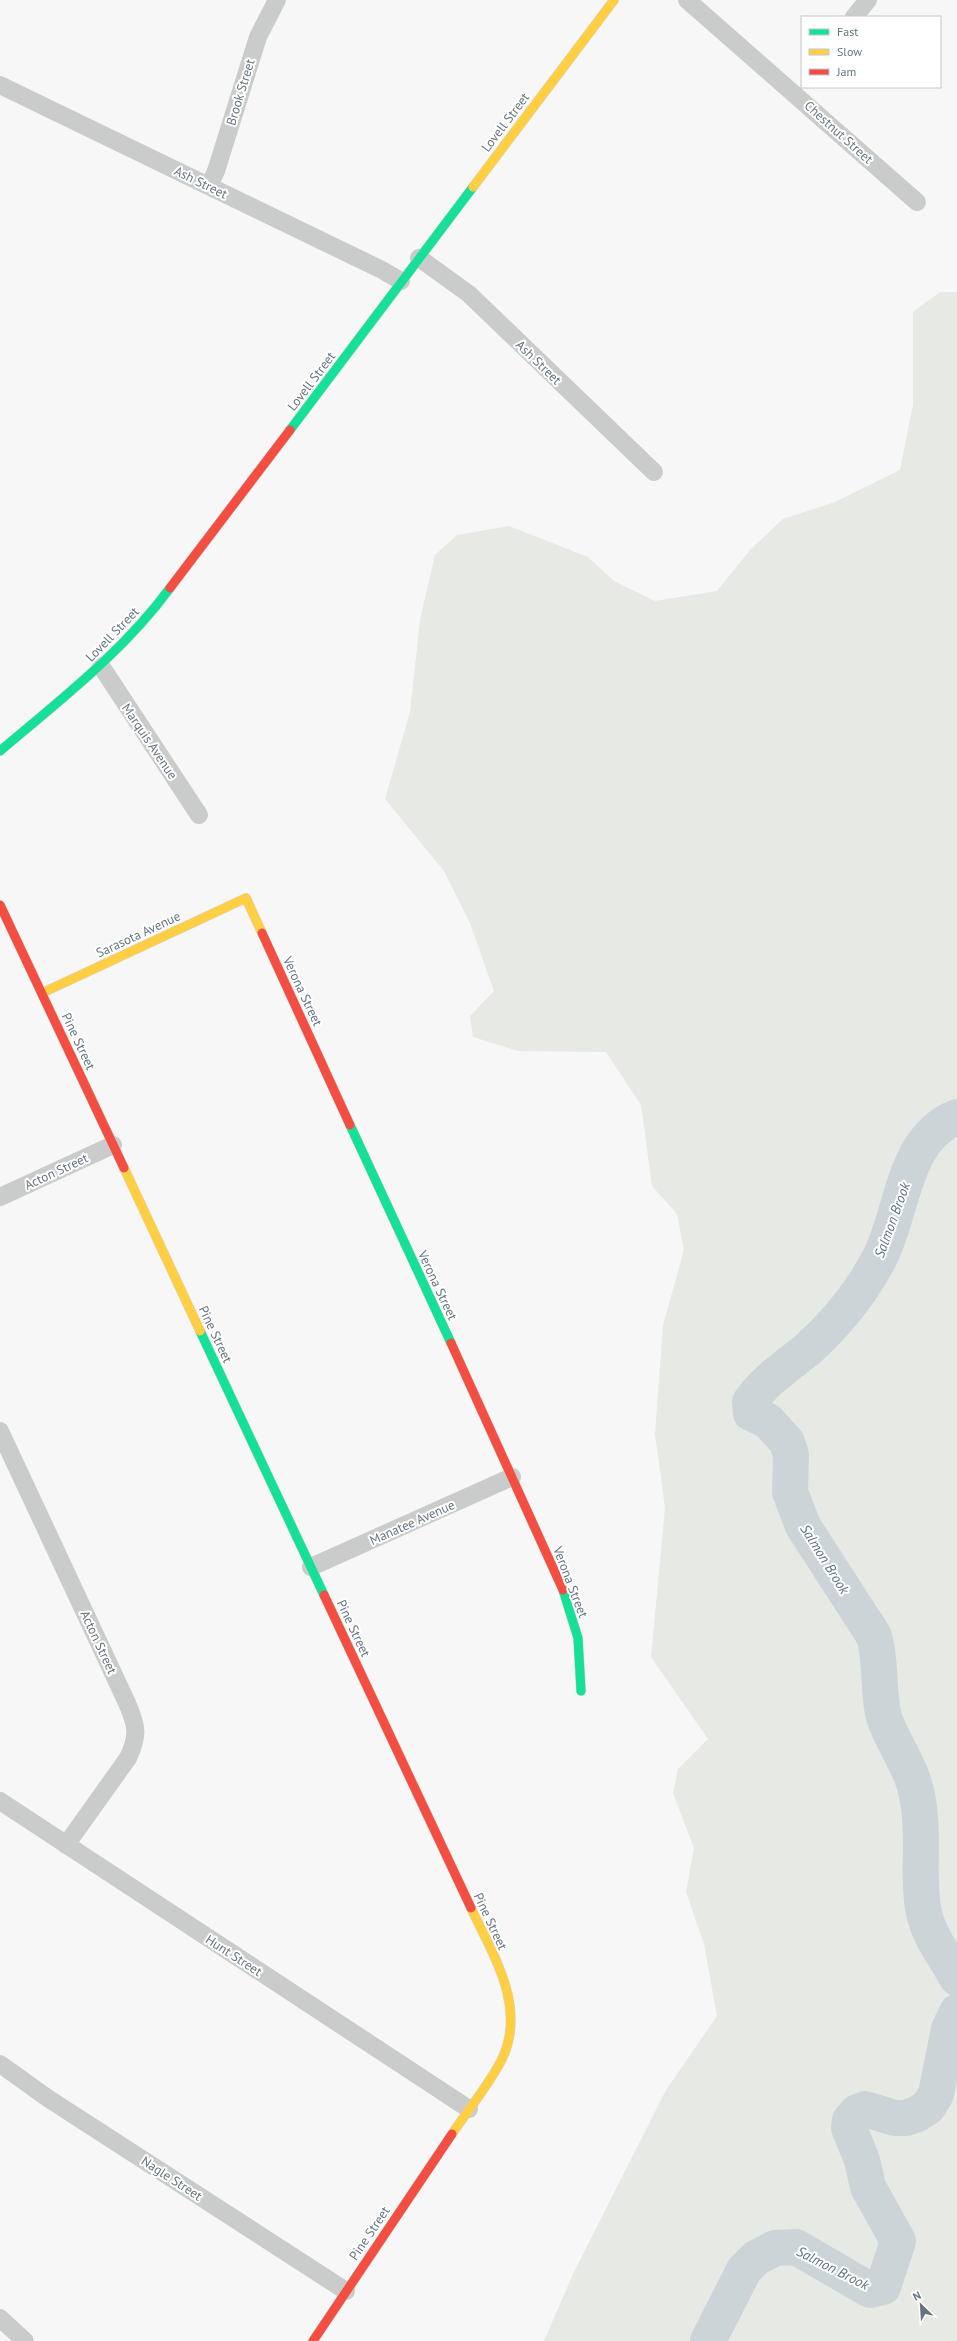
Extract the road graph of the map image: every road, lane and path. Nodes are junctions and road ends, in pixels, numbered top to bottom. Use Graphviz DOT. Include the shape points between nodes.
graph roads {
  1 [pos="277,0"];
  2 [pos="614,0"];
  3 [pos="687,0"];
  4 [pos="868,0"];
  5 [pos="855,16"];
  6 [pos="797,84"];
  7 [pos="0,85"];
  8 [pos="801,88"];
  9 [pos="209,186"];
  10 [pos="917,202"];
  11 [pos="419,258"];
  12 [pos="401,281"];
  13 [pos="654,472"];
  14 [pos="101,666"];
  15 [pos="0,751"];
  16 [pos="199,815"];
  17 [pos="246,898"];
  18 [pos="0,905"];
  19 [pos="42,993"];
  20 [pos="113,1145"];
  21 [pos="0,1197"];
  22 [pos="0,1431"];
  23 [pos="512,1477"];
  24 [pos="311,1567"];
  25 [pos="581,1691"];
  26 [pos="0,1801"];
  27 [pos="66,1845"];
  28 [pos="0,2064"];
  29 [pos="469,2109"];
  30 [pos="346,2291"];
  31 [pos="0,2318"];
  32 [pos="25,2341"];
  33 [pos="313,2341"];
  1 -- 9 [label="street, Brook Street" via="258,37"];
  2 -- 11 [label="street, Lovell Street"];
  3 -- 6 [label="street, Chestnut Street"];
  4 -- 5 [label="street"];
  7 -- 9 [label="street, Ash Street"];
  8 -- 10 [label="street, Chestnut Street"];
  9 -- 12 [label="street, Ash Street"];
  11 -- 12 [label="street, Lovell Street"];
  11 -- 13 [label="street, Ash Street" via="469,294"];
  12 -- 14 [label="street, Lovell Street" via="157,606"];
  14 -- 15 [label="street, Lovell Street"];
  14 -- 16 [label="street, Marquis Avenue"];
  17 -- 19 [label="street, Sarasota Avenue"];
  17 -- 23 [label="street, Verona Street"];
  18 -- 19 [label="street, Pine Street"];
  19 -- 20 [label="street, Pine Street"];
  20 -- 21 [label="street, Acton Street"];
  20 -- 24 [label="street, Pine Street"];
  22 -- 27 [label="street, Acton Street" via="127,1703 136,1731 135,1742 128,1758"];
  23 -- 24 [label="street, Manatee Avenue"];
  23 -- 25 [label="street, Verona Street" via="560,1580 570,1608 578,1638"];
  24 -- 29 [label="street, Pine Street" via="502,1974 509,1997 513,2019 510,2041 501,2061"];
  26 -- 27 [label="street, Hunt Street"];
  27 -- 29 [label="street, Hunt Street"];
  28 -- 30 [label="street, Nagle Street" via="49,2099"];
  29 -- 30 [label="street, Pine Street"];
  30 -- 33 [label="street, Pine Street"];
  31 -- 32 [label="street"];
}
